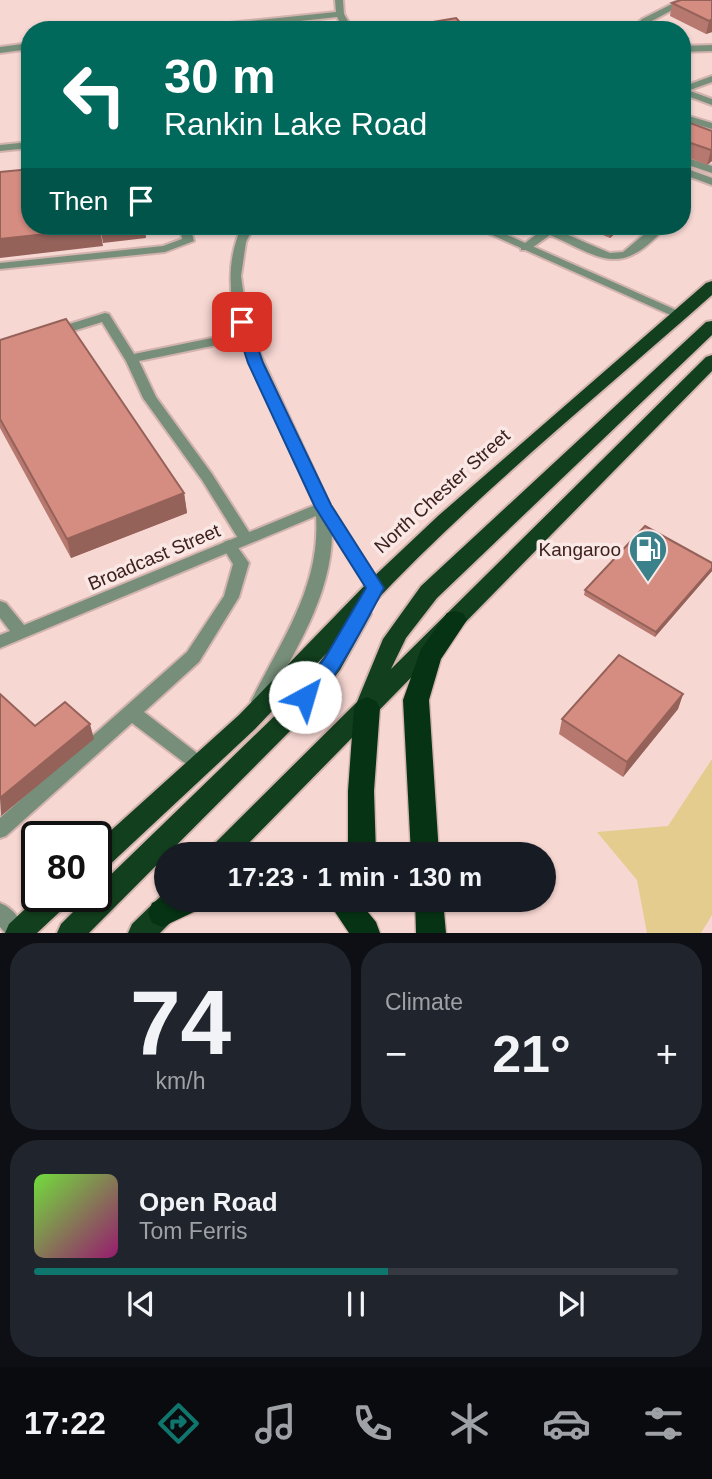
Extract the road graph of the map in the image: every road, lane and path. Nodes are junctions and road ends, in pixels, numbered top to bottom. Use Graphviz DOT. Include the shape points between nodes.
graph roads {
  1 [pos="339,0"];
  2 [pos="687,0"];
  3 [pos="340,14"];
  4 [pos="275,21"];
  5 [pos="344,21"];
  6 [pos="644,21"];
  7 [pos="21,48"];
  8 [pos="712,48"];
  9 [pos="691,49"];
  10 [pos="0,50"];
  11 [pos="712,79"];
  12 [pos="691,87"];
  13 [pos="691,94"];
  14 [pos="712,102"];
  15 [pos="21,146"];
  16 [pos="0,148"];
  17 [pos="691,162"];
  18 [pos="712,170"];
  19 [pos="691,174"];
  20 [pos="712,182"];
  21 [pos="187,235"];
  22 [pos="243,235"];
  23 [pos="497,235"];
  24 [pos="537,235"];
  25 [pos="559,235"];
  26 [pos="650,235"];
  27 [pos="525,248"];
  28 [pos="0,266"];
  29 [pos="712,286"];
  30 [pos="679,314"];
  31 [pos="712,326"];
  32 [pos="246,335"];
  33 [pos="39,338"];
  34 [pos="131,359"];
  35 [pos="712,361"];
  36 [pos="323,507"];
  37 [pos="246,539"];
  38 [pos="229,546"];
  39 [pos="375,588"];
  40 [pos="0,607"];
  41 [pos="455,620"];
  42 [pos="21,633"];
  43 [pos="0,642"];
  44 [pos="367,708"];
  45 [pos="132,713"];
  46 [pos="247,722"];
  47 [pos="200,765"];
  48 [pos="0,830"];
  49 [pos="233,842"];
  50 [pos="362,842"];
  51 [pos="424,842"];
  52 [pos="112,846"];
  53 [pos="0,912"];
  54 [pos="41,912"];
  55 [pos="350,912"];
  56 [pos="365,912"];
  57 [pos="430,912"];
  58 [pos="366,932"];
  59 [pos="18,933"];
  60 [pos="71,933"];
  61 [pos="431,933"];
  1 -- 3 [label="street"];
  2 -- 6 [label="street"];
  3 -- 4 [label="street"];
  3 -- 5 [label="street"];
  7 -- 10 [label="street"];
  8 -- 9 [label="street"];
  11 -- 12 [label="street"];
  13 -- 14 [label="street"];
  15 -- 16 [label="street"];
  17 -- 18 [label="street"];
  19 -- 20 [label="street"];
  21 -- 28 [label="street" via="188,241 165,249"];
  22 -- 32 [label="street" via="237,253 237,295"];
  23 -- 27 [label="street"];
  24 -- 27 [label="street"];
  25 -- 26 [label="street" via="609,257 626,255"];
  27 -- 30 [label="street"];
  29 -- 30 [label="highway, North Chester Street"];
  30 -- 39 [label="highway, North Chester Street" via="444,521"];
  31 -- 44 [label="highway" via="429,592 392,639"];
  32 -- 34 [label="street"];
  32 -- 36 [label="street"];
  33 -- 34 [label="street" via="105,317"];
  34 -- 37 [label="street" via="150,398"];
  35 -- 41 [label="highway"];
  36 -- 37 [label="street, Broadcast Street"];
  36 -- 39 [label="street"];
  36 -- 46 [label="street" via="324,545 316,583 293,641"];
  37 -- 38 [label="street, Broadcast Street"];
  38 -- 42 [label="street, Broadcast Street"];
  38 -- 45 [label="street" via="241,563 231,597 193,657"];
  39 -- 46 [label="highway, North Chester Street"];
  39 -- 60 [label="highway" via="332,664 292,714"];
  40 -- 42 [label="street"];
  41 -- 44 [label="highway"];
  41 -- 51 [label="highway" via="430,656 416,700"];
  42 -- 43 [label="street, Broadcast Street"];
  44 -- 49 [label="highway"];
  44 -- 50 [label="highway"];
  45 -- 47 [label="street"];
  45 -- 48 [label="street"];
  46 -- 47 [label="highway, North Chester Street"];
  47 -- 52 [label="highway, North Chester Street"];
  53 -- 59 [label="street"];
  54 -- 59 [label="highway"];
  55 -- 58 [label="highway"];
  56 -- 58 [label="highway"];
  57 -- 61 [label="highway"];
}
